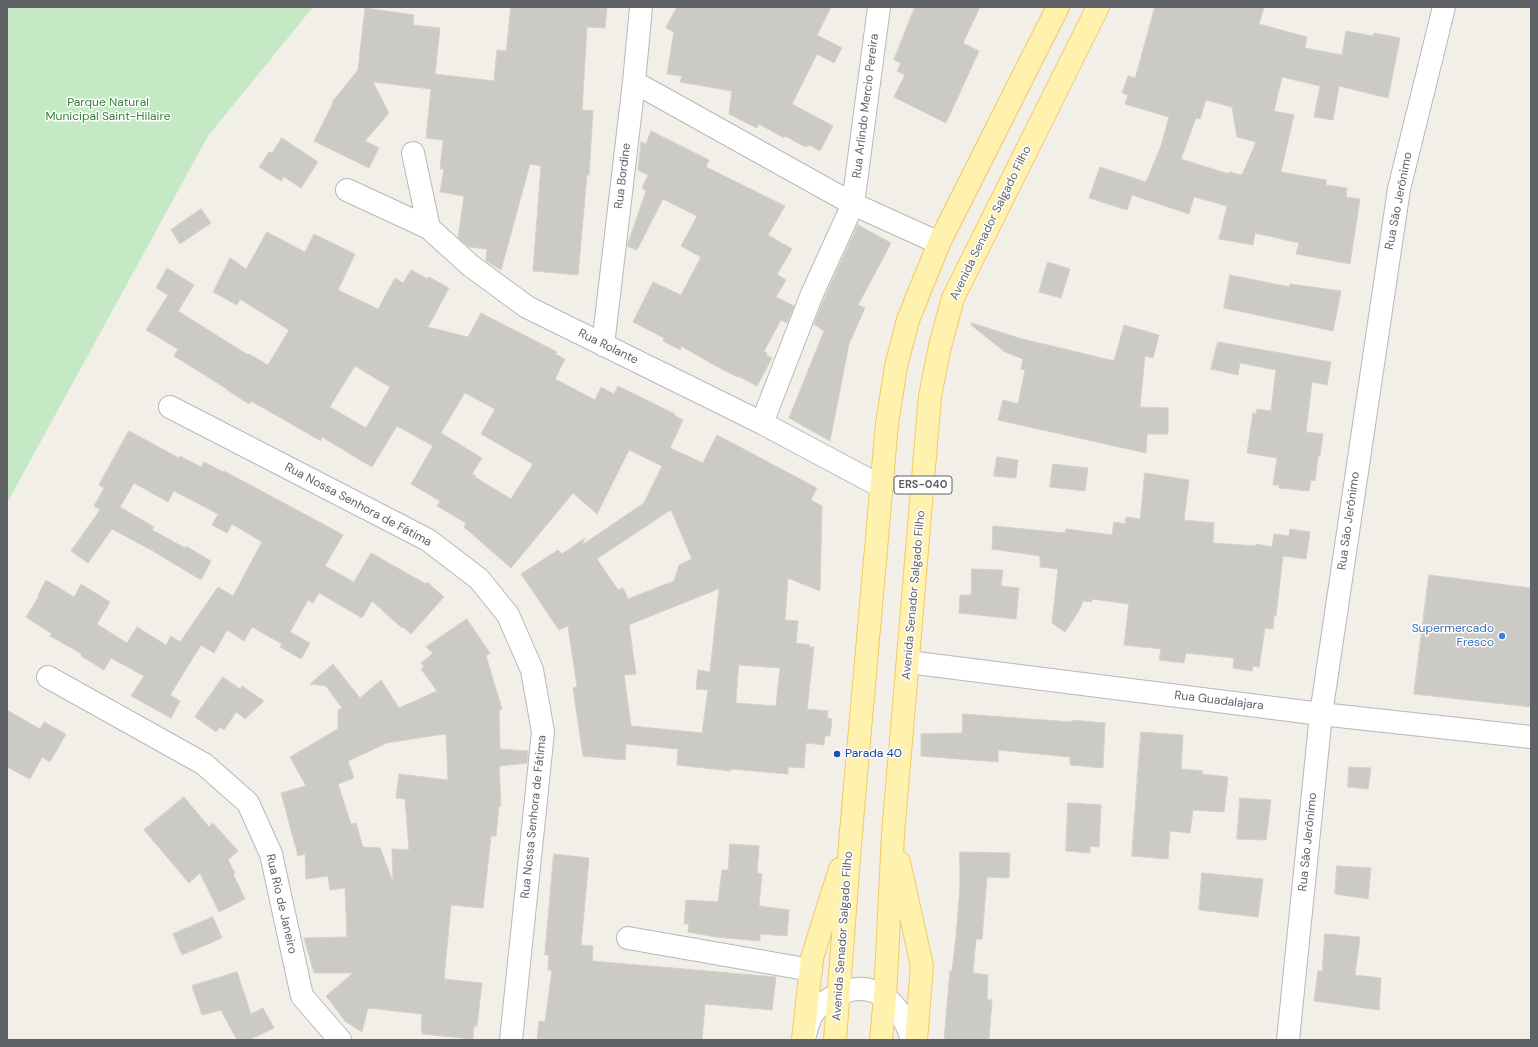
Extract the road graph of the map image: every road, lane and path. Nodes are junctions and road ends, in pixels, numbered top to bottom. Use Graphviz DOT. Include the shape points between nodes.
graph roads {
  1 [pos="640,7"];
  2 [pos="879,7"];
  3 [pos="1058,7"];
  4 [pos="1098,7"];
  5 [pos="1444,7"];
  6 [pos="634,82"];
  7 [pos="413,153"];
  8 [pos="347,190"];
  9 [pos="853,204"];
  10 [pos="429,228"];
  11 [pos="939,243"];
  12 [pos="603,345"];
  13 [pos="170,407"];
  14 [pos="762,423"];
  15 [pos="882,487"];
  16 [pos="908,662"];
  17 [pos="48,677"];
  18 [pos="1321,714"];
  19 [pos="1531,736"];
  20 [pos="851,832"];
  21 [pos="893,835"];
  22 [pos="628,938"];
  23 [pos="811,970"];
  24 [pos="839,994"];
  25 [pos="885,998"];
  26 [pos="340,1040"];
  27 [pos="511,1040"];
  28 [pos="803,1040"];
  29 [pos="835,1040"];
  30 [pos="881,1040"];
  31 [pos="912,1040"];
  32 [pos="916,1040"];
  33 [pos="1288,1040"];
  1 -- 6 [label="street, Rua Bordine"];
  2 -- 9 [label="street, Rua Arlindo Mercio Pereira"];
  3 -- 11 [label="main road, Avenida Senador Salgado Filho / ERS-040"];
  4 -- 16 [label="main road, Avenida Senador Salgado Filho / ERS-040" via="953,298 930,396"];
  5 -- 18 [label="street, Rua São Jerônimo" via="1399,189"];
  6 -- 9 [label="street"];
  6 -- 12 [label="street, Rua Bordine"];
  7 -- 10 [label="street"];
  8 -- 10 [label="street, Rua Rolante"];
  9 -- 11 [label="street"];
  9 -- 14 [label="street, Rua Arlindo Mercio Pereira" via="812,294"];
  10 -- 12 [label="street, Rua Rolante" via="471,266 527,307"];
  11 -- 15 [label="main road, Avenida Senador Salgado Filho / ERS-040" via="908,320 896,366 887,424"];
  12 -- 14 [label="street, Rua Rolante"];
  13 -- 27 [label="street, Rua Nossa Senhora de Fátima" via="428,540 479,579 508,615 532,670 543,732"];
  14 -- 15 [label="street, Rua Rolante"];
  15 -- 20 [label="main road, Avenida Senador Salgado Filho / ERS-040"];
  16 -- 18 [label="street, Rua Guadalajara"];
  16 -- 21 [label="main road, Avenida Senador Salgado Filho / ERS-040"];
  17 -- 26 [label="street, Rua Rio de Janeiro" via="204,764 248,803 271,854 302,996"];
  18 -- 19 [label="street, Rua Guadalajara"];
  18 -- 33 [label="street, Rua São Jerônimo"];
  20 -- 23 [label="main road, Avenida Senador Salgado Filho" via="812,958"];
  20 -- 24 [label="main road, Avenida Senador Salgado Filho / ERS-040"];
  21 -- 25 [label="main road, Avenida Senador Salgado Filho / ERS-040"];
  21 -- 32 [label="main road, Avenida Senador Salgado Filho" via="922,966"];
  22 -- 23 [label="street"];
  23 -- 28 [label="main road, Avenida Senador Salgado Filho"];
  24 -- 25 [label="street" via="863,988"];
  24 -- 28 [label="street" via="826,1000 813,1013"];
  24 -- 29 [label="main road, Avenida Senador Salgado Filho / ERS-040"];
  25 -- 30 [label="main road, Avenida Senador Salgado Filho / ERS-040"];
  25 -- 31 [label="street" via="899,1010"];
}
